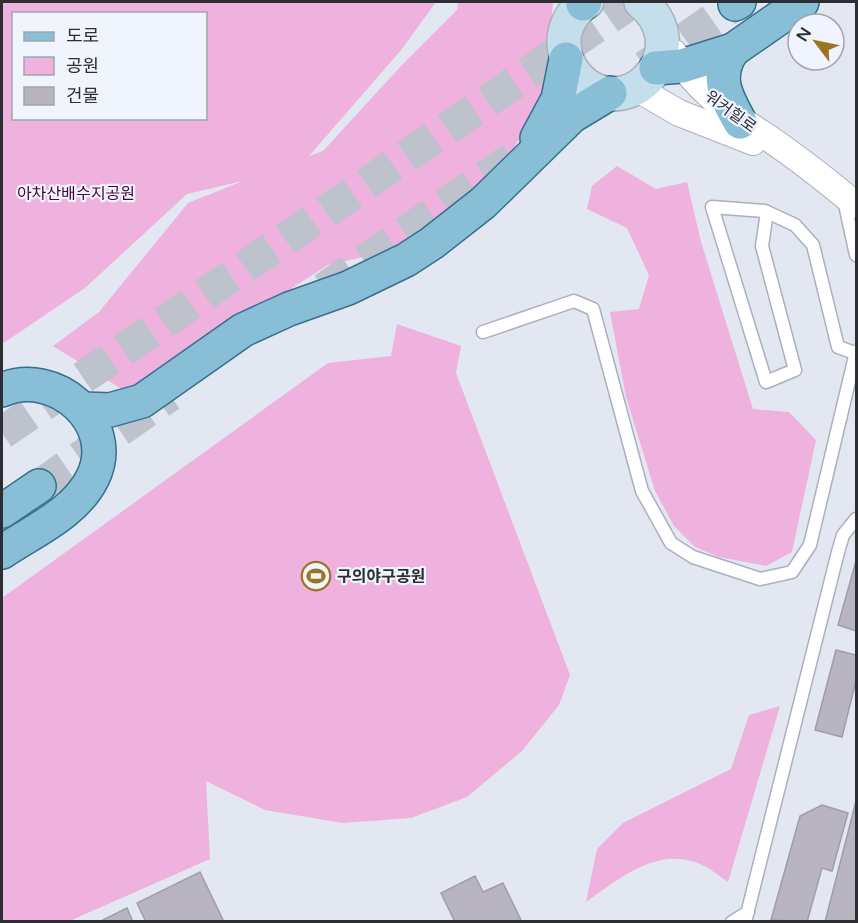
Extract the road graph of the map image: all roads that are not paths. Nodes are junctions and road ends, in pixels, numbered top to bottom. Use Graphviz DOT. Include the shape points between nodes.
graph roads {
  1 [pos="641,2"];
  2 [pos="802,2"];
  3 [pos="578,6"];
  4 [pos="733,50"];
  5 [pos="566,58"];
  6 [pos="646,79"];
  7 [pos="740,122"];
  8 [pos="517,170"];
  9 [pos="815,173"];
  10 [pos="849,199"];
  11 [pos="766,211"];
  12 [pos="856,255"];
  13 [pos="483,332"];
  14 [pos="856,353"];
  15 [pos="2,390"];
  16 [pos="142,401"];
  17 [pos="83,409"];
  18 [pos="94,476"];
  19 [pos="39,486"];
  20 [pos="2,511"];
  21 [pos="856,519"];
  22 [pos="2,552"];
  23 [pos="746,917"];
  24 [pos="732,921"];
  1 -- 6 [label="main road" via="651,10 663,34 663,50"];
  2 -- 4 [label="main road"];
  3 -- 5 [label="main road" via="564,43"];
  4 -- 6 [label="main road"];
  4 -- 7 [label="main road" via="725,61 724,94"];
  5 -- 6 [label="main road" via="588,86"];
  5 -- 8 [label="main road" via="563,83 552,113"];
  6 -- 7 [label="street, 워커힐로" via="713,101"];
  6 -- 8 [label="main road" via="572,116"];
  6 -- 9 [label="street, 워커힐로" via="679,113 752,141"];
  7 -- 9 [label="street, 워커힐로"];
  8 -- 16 [label="main road" via="483,202 406,260 243,330"];
  9 -- 10 [label="street, 워커힐로"];
  10 -- 12 [label="lane"];
  11 -- 11 [label="lane" via="712,207 766,382 795,370 762,246"];
  11 -- 14 [label="lane" via="795,225 813,245 838,347"];
  13 -- 14 [label="lane" via="574,301 593,309 642,491 654,517 671,543 693,557 760,579 792,572 810,545"];
  15 -- 17 [label="main road" via="23,385 49,388"];
  16 -- 17 [label="main road" via="110,410"];
  16 -- 18 [label="main road" via="106,448"];
  17 -- 18 [label="main road" via="98,446"];
  18 -- 22 [label="main road" via="74,504"];
  19 -- 20 [label="main road"];
  21 -- 23 [label="lane" via="843,535 838,552"];
  23 -- 24 [label="lane"];
}
